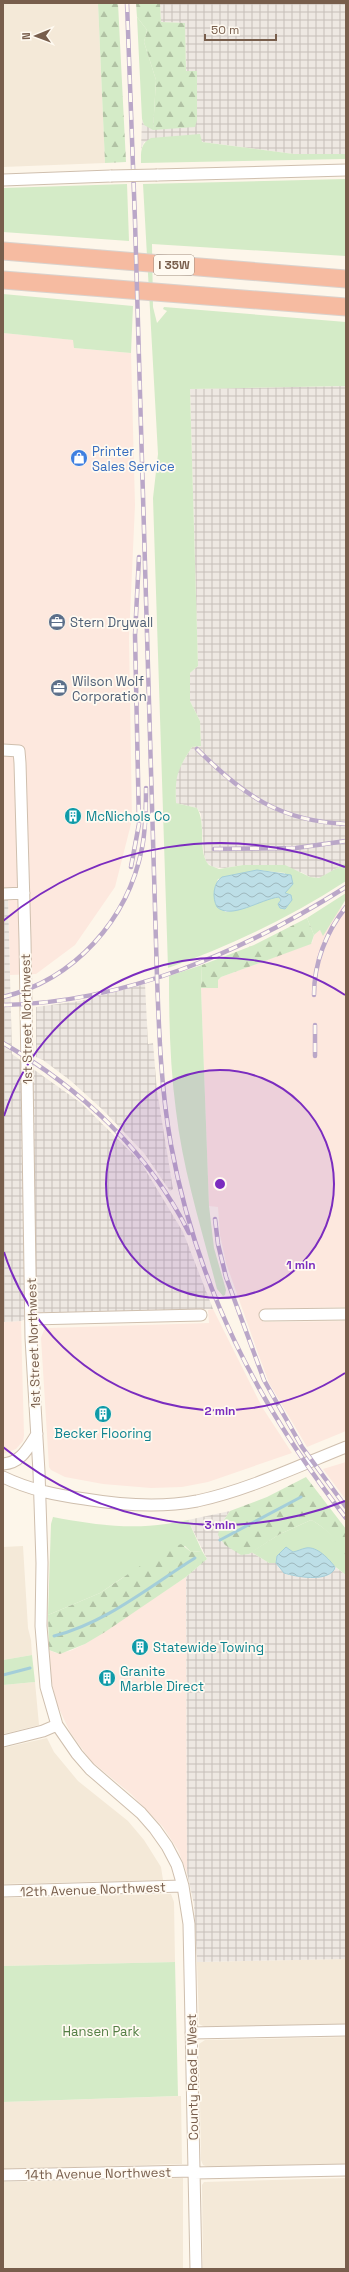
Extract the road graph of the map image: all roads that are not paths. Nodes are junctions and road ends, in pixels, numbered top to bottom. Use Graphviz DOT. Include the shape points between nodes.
graph roads {
  1 [pos="346,170"];
  2 [pos="3,180"];
  3 [pos="3,251"];
  4 [pos="346,279"];
  5 [pos="3,280"];
  6 [pos="346,307"];
  7 [pos="3,750"];
  8 [pos="24,893"];
  9 [pos="3,894"];
  10 [pos="346,1314"];
  11 [pos="201,1315"];
  12 [pos="265,1315"];
  13 [pos="31,1319"];
  14 [pos="37,1434"];
  15 [pos="346,1446"];
  16 [pos="3,1464"];
  17 [pos="3,1477"];
  18 [pos="40,1492"];
  19 [pos="57,1725"];
  20 [pos="3,1741"];
  21 [pos="183,1886"];
  22 [pos="3,1891"];
  23 [pos="346,2030"];
  24 [pos="191,2033"];
  25 [pos="346,2170"];
  26 [pos="194,2172"];
  27 [pos="3,2175"];
  28 [pos="196,2269"];
  1 -- 2 [label="street, bridge"];
  3 -- 4 [label="highway, I 35W"];
  5 -- 6 [label="highway, I 35W"];
  7 -- 8 [label="street, 1st Street Northwest" via="19,751"];
  8 -- 9 [label="street"];
  8 -- 13 [label="street, 1st Street Northwest"];
  10 -- 12 [label="street"];
  11 -- 13 [label="street"];
  13 -- 14 [label="street, 1st Street Northwest"];
  14 -- 16 [label="street" via="18,1459"];
  14 -- 18 [label="street, 1st Street Northwest"];
  15 -- 18 [label="street" via="227,1493 196,1501 163,1504 110,1503"];
  17 -- 18 [label="street"];
  18 -- 19 [label="street, 1st Street Northwest" via="43,1665 50,1705"];
  19 -- 20 [label="street"];
  19 -- 21 [label="street, 1st Street Northwest" via="76,1754 90,1769 127,1800 155,1829 177,1866"];
  21 -- 22 [label="street, 12th Avenue Northwest"];
  21 -- 24 [label="street, County Road E West" via="189,1924"];
  23 -- 24 [label="street"];
  24 -- 26 [label="street, County Road E West"];
  25 -- 26 [label="street, 14th Avenue Northwest"];
  26 -- 27 [label="street, 14th Avenue Northwest"];
  26 -- 28 [label="street, County Road E West"];
}
